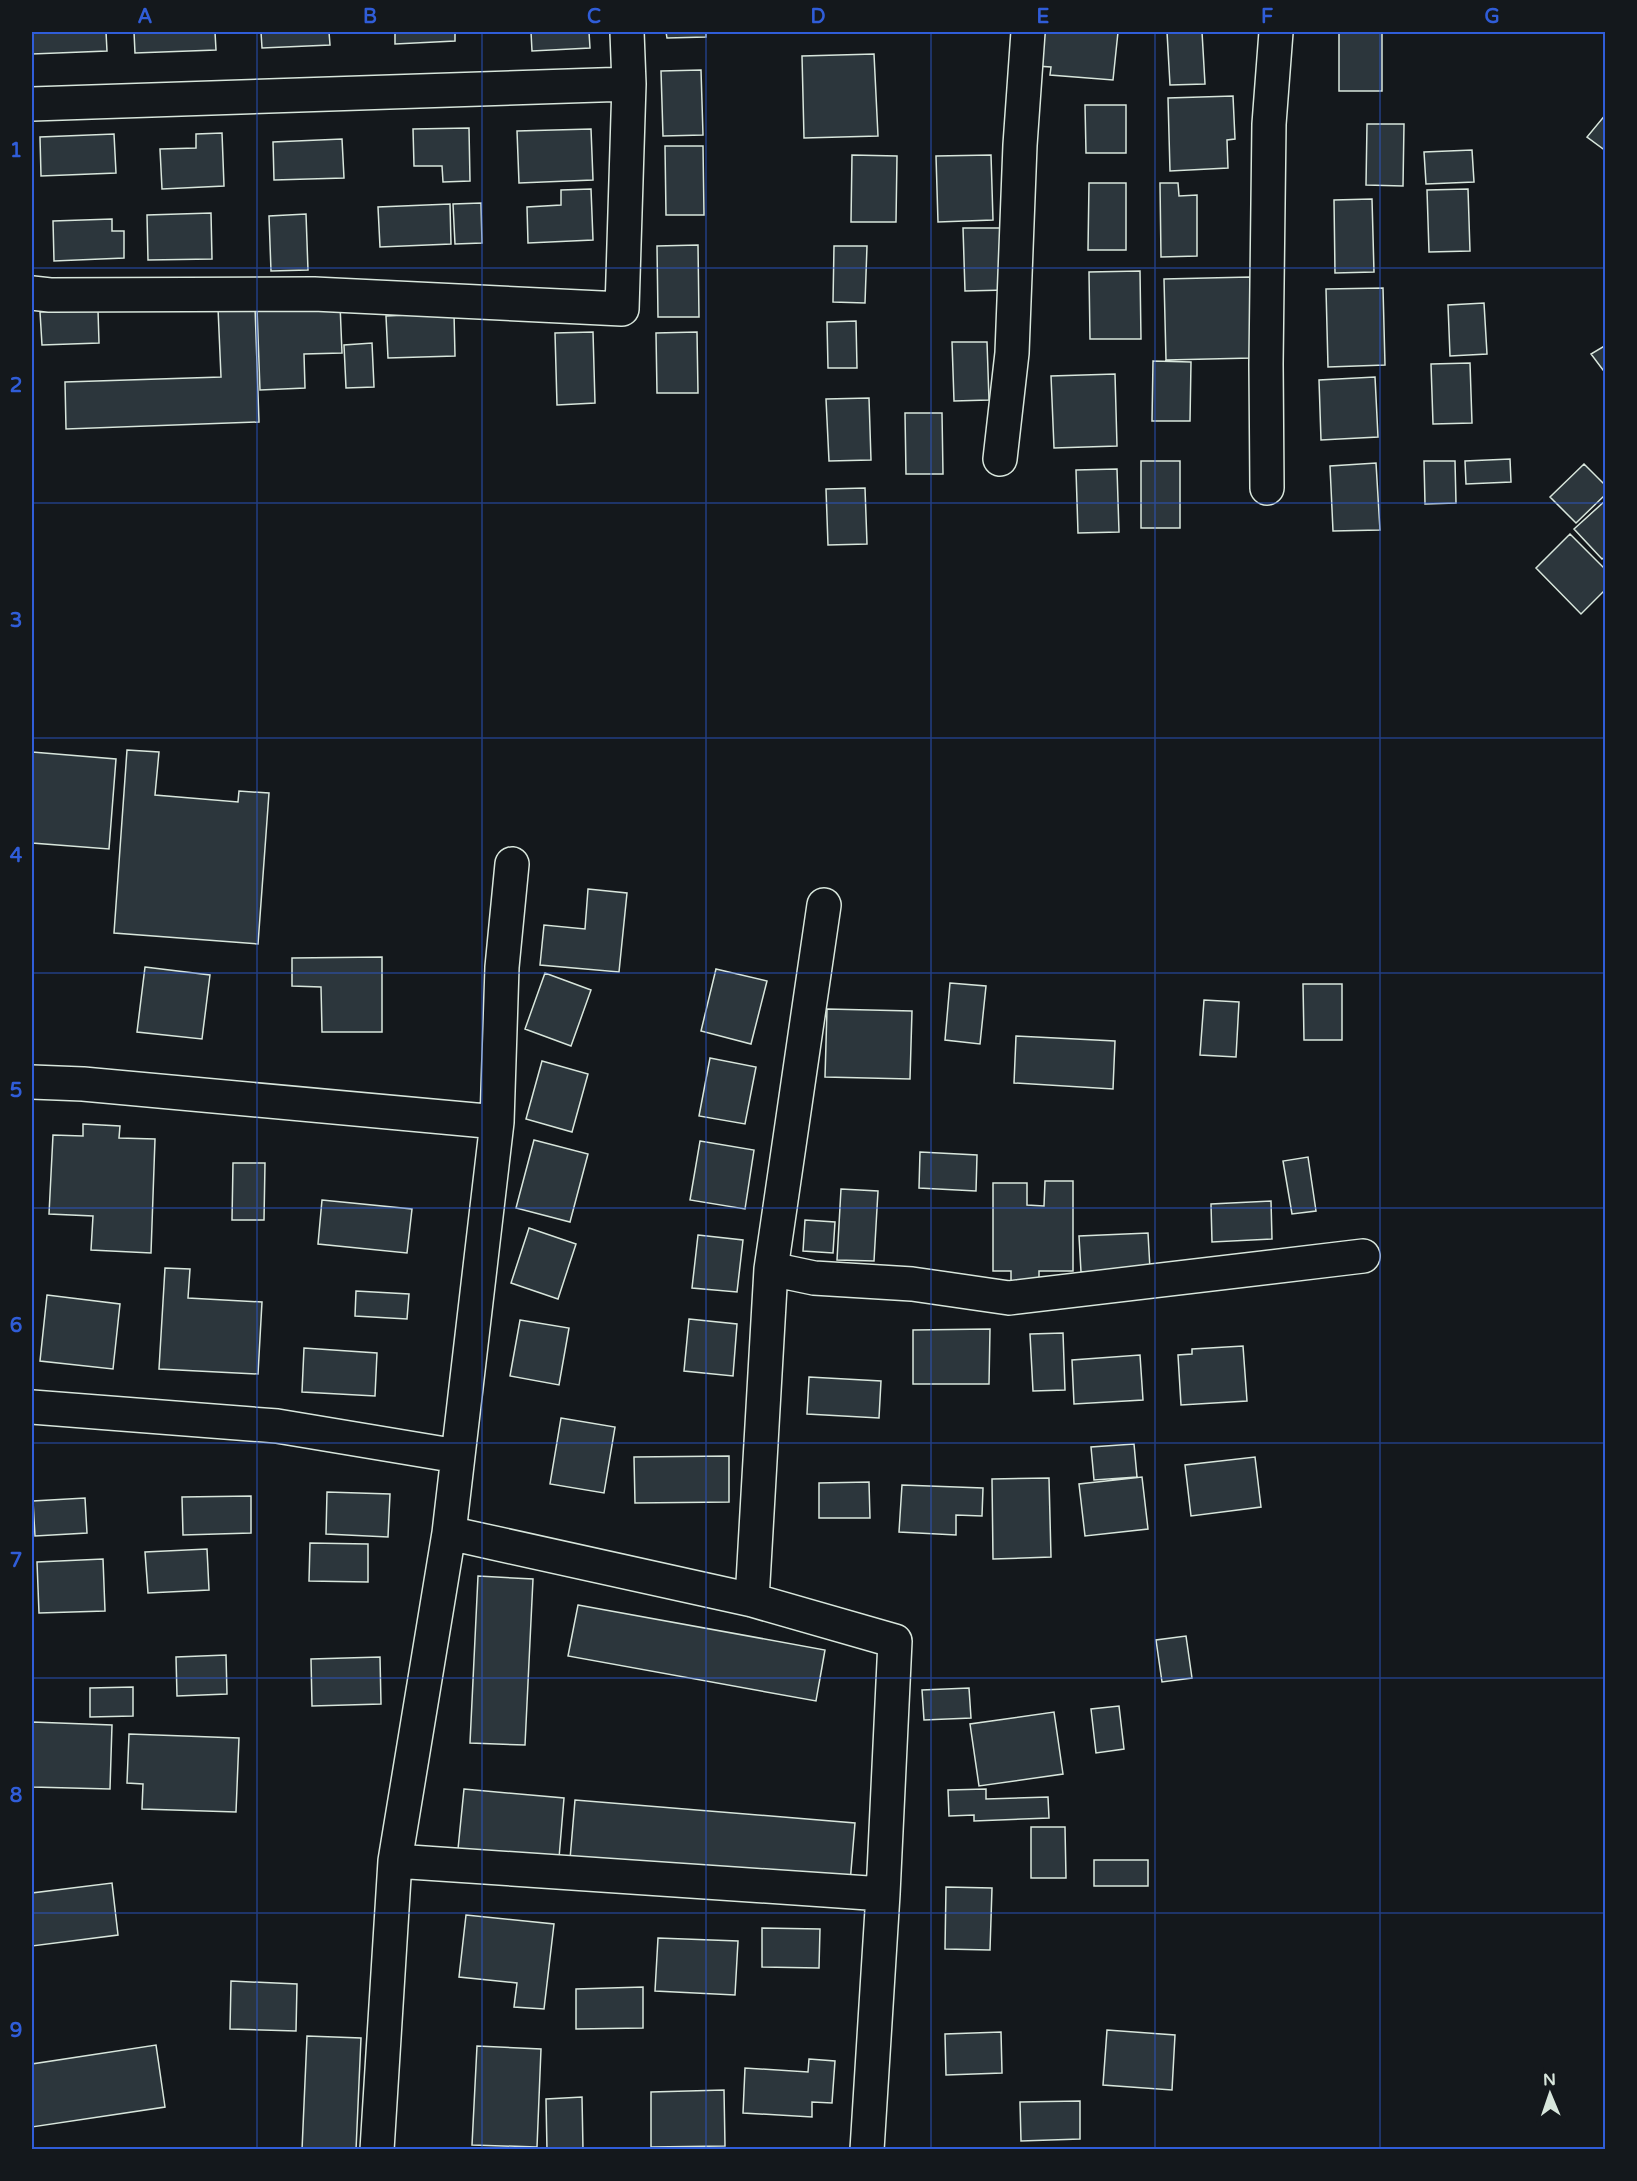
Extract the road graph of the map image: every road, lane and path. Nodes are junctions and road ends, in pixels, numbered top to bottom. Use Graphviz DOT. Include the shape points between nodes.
graph roads {
  1 [pos="627,32"];
  2 [pos="1028,32"];
  3 [pos="1276,32"];
  4 [pos="629,84"];
  5 [pos="32,104"];
  6 [pos="32,293"];
  7 [pos="1000,459"];
  8 [pos="1267,488"];
  9 [pos="512,864"];
  10 [pos="824,905"];
  11 [pos="32,1082"];
  12 [pos="497,1122"];
  13 [pos="1363,1256"];
  14 [pos="771,1269"];
  15 [pos="32,1407"];
  16 [pos="457,1456"];
  17 [pos="449,1533"];
  18 [pos="752,1600"];
  19 [pos="395,1861"];
  20 [pos="883,1894"];
  21 [pos="377,2150"];
  22 [pos="867,2150"];
  1 -- 4 [label="street"];
  2 -- 7 [label="street" via="1012,353"];
  3 -- 8 [label="street" via="1269,124"];
  4 -- 5 [label="street"];
  4 -- 6 [label="street" via="622,309 314,294"];
  9 -- 12 [label="street" via="502,967"];
  10 -- 14 [label="street"];
  11 -- 12 [label="street"];
  12 -- 16 [label="street"];
  13 -- 14 [label="street" via="1009,1298 912,1284 814,1278"];
  14 -- 18 [label="street"];
  15 -- 16 [label="street" via="277,1426"];
  16 -- 17 [label="street"];
  17 -- 18 [label="street"];
  17 -- 19 [label="street"];
  18 -- 20 [label="street" via="895,1641"];
  19 -- 20 [label="street"];
  19 -- 21 [label="street"];
  20 -- 22 [label="street"];
}
